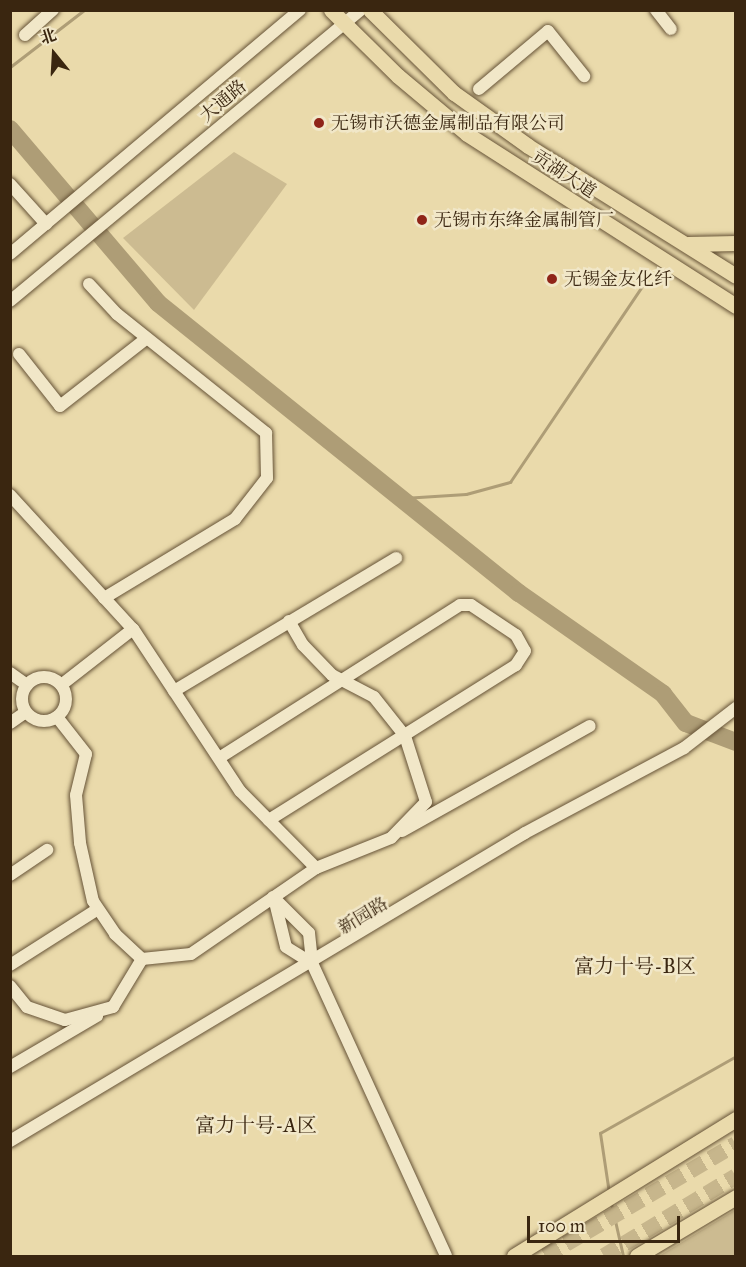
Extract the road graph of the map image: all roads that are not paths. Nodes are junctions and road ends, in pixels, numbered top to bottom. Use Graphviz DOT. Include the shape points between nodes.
graph roads {
  1 [pos="53,10"];
  2 [pos="300,10"];
  3 [pos="331,10"];
  4 [pos="360,10"];
  5 [pos="370,10"];
  6 [pos="656,10"];
  7 [pos="342,25"];
  8 [pos="671,30"];
  9 [pos="25,35"];
  10 [pos="584,76"];
  11 [pos="479,89"];
  12 [pos="10,184"];
  13 [pos="50,221"];
  14 [pos="735,243"];
  15 [pos="687,244"];
  16 [pos="10,254"];
  17 [pos="735,276"];
  18 [pos="89,284"];
  19 [pos="10,301"];
  20 [pos="735,306"];
  21 [pos="147,338"];
  22 [pos="19,354"];
  23 [pos="10,495"];
  24 [pos="396,558"];
  25 [pos="105,598"];
  26 [pos="289,621"];
  27 [pos="133,629"];
  28 [pos="10,673"];
  29 [pos="344,681"];
  30 [pos="27,685"];
  31 [pos="61,685"];
  32 [pos="174,691"];
  33 [pos="26,712"];
  34 [pos="734,713"];
  35 [pos="57,717"];
  36 [pos="10,723"];
  37 [pos="590,726"];
  38 [pos="405,736"];
  39 [pos="219,758"];
  40 [pos="269,820"];
  41 [pos="392,838"];
  42 [pos="47,850"];
  43 [pos="316,868"];
  44 [pos="10,874"];
  45 [pos="273,897"];
  46 [pos="98,909"];
  47 [pos="142,958"];
  48 [pos="313,964"];
  49 [pos="10,965"];
  50 [pos="10,986"];
  51 [pos="113,1007"];
  52 [pos="10,1068"];
  53 [pos="735,1119"];
  54 [pos="10,1141"];
  55 [pos="10,1147"];
  56 [pos="735,1197"];
  57 [pos="446,1257"];
  58 [pos="514,1257"];
  59 [pos="637,1257"];
  1 -- 9 [label="street"];
  2 -- 13 [label="street, 大通路"];
  3 -- 7 [label="main road, 贡湖大道"];
  4 -- 7 [label="street, 大通路"];
  5 -- 15 [label="main road, 贡湖大道" via="454,93 528,146"];
  6 -- 8 [label="street"];
  7 -- 19 [label="street, 大通路"];
  7 -- 20 [label="main road, 贡湖大道" via="467,134"];
  10 -- 11 [label="street" via="549,31"];
  12 -- 13 [label="street"];
  13 -- 16 [label="street"];
  14 -- 15 [label="main road"];
  15 -- 17 [label="main road, 贡湖大道"];
  18 -- 21 [label="street"];
  21 -- 22 [label="street" via="60,406"];
  21 -- 25 [label="street" via="266,433 267,478 235,519"];
  23 -- 25 [label="street"];
  24 -- 26 [label="street"];
  25 -- 27 [label="street"];
  26 -- 29 [label="street" via="303,645 332,675"];
  26 -- 32 [label="street"];
  27 -- 31 [label="street"];
  27 -- 32 [label="street"];
  28 -- 30 [label="street"];
  29 -- 38 [label="street" via="374,698"];
  29 -- 38 [label="street" via="460,605 471,605 516,635 525,651 516,665"];
  29 -- 39 [label="street"];
  30 -- 31 [label="street" via="48,677"];
  30 -- 33 [label="street" via="22,698"];
  31 -- 35 [label="street" via="66,699"];
  32 -- 39 [label="street"];
  33 -- 35 [label="street" via="37,720"];
  33 -- 36 [label="street"];
  34 -- 48 [label="street, 新园路" via="685,751 525,832"];
  35 -- 46 [label="street" via="86,754 76,795 80,843"];
  37 -- 41 [label="street"];
  38 -- 40 [label="street"];
  38 -- 41 [label="street" via="426,802"];
  39 -- 40 [label="street" via="240,790"];
  40 -- 43 [label="street"];
  41 -- 43 [label="street"];
  42 -- 44 [label="street"];
  43 -- 45 [label="street"];
  45 -- 47 [label="street" via="191,954"];
  45 -- 48 [label="street" via="309,933"];
  45 -- 48 [label="street" via="285,947"];
  46 -- 47 [label="street" via="115,934"];
  46 -- 49 [label="street"];
  47 -- 51 [label="street"];
  48 -- 54 [label="street, 新园路"];
  48 -- 55 [label="street, 新园路"];
  48 -- 57 [label="street"];
  50 -- 51 [label="street" via="27,1007 65,1020"];
  51 -- 52 [label="street"];
  53 -- 58 [label="main road"];
  56 -- 59 [label="main road"];
}
